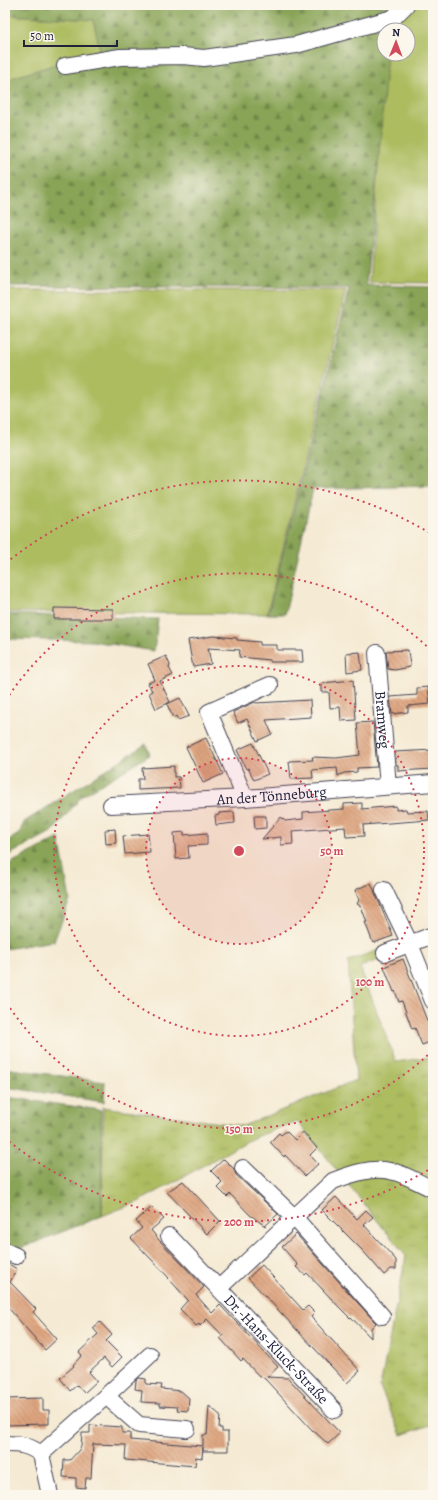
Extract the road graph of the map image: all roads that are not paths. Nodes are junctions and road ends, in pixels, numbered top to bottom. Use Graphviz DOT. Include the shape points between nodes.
graph roads {
  1 [pos="406,5"];
  2 [pos="65,66"];
  3 [pos="377,653"];
  4 [pos="270,685"];
  5 [pos="433,783"];
  6 [pos="388,786"];
  7 [pos="245,798"];
  8 [pos="111,805"];
  9 [pos="384,890"];
  10 [pos="433,935"];
  11 [pos="410,944"];
  12 [pos="385,953"];
  13 [pos="433,1001"];
  14 [pos="244,1168"];
  15 [pos="433,1189"];
  16 [pos="294,1217"];
  17 [pos="169,1236"];
  18 [pos="220,1288"];
  19 [pos="382,1316"];
  20 [pos="150,1354"];
  21 [pos="106,1396"];
  22 [pos="334,1410"];
  23 [pos="188,1429"];
  24 [pos="5,1444"];
  25 [pos="41,1454"];
  26 [pos="50,1495"];
  1 -- 2 [label="street" via="393,18 296,45 204,58 120,57"];
  3 -- 6 [label="street, Bramweg"];
  4 -- 7 [label="street" via="209,712"];
  5 -- 6 [label="street, An der Tönneburg"];
  6 -- 7 [label="street, An der Tönneburg"];
  7 -- 8 [label="street, An der Tönneburg"];
  9 -- 11 [label="street"];
  10 -- 11 [label="street"];
  11 -- 12 [label="street"];
  11 -- 13 [label="street"];
  14 -- 16 [label="street"];
  15 -- 16 [label="street, Dr.-Hans-Kluck-Straße" via="391,1171 375,1170 351,1174 333,1181"];
  16 -- 18 [label="street, Dr.-Hans-Kluck-Straße"];
  16 -- 19 [label="street"];
  17 -- 18 [label="street, Dr.-Hans-Kluck-Straße"];
  18 -- 22 [label="street, Dr.-Hans-Kluck-Straße"];
  20 -- 21 [label="street"];
  21 -- 23 [label="street" via="139,1425"];
  21 -- 25 [label="street"];
  24 -- 25 [label="street" via="30,1447"];
  25 -- 26 [label="street"];
}
